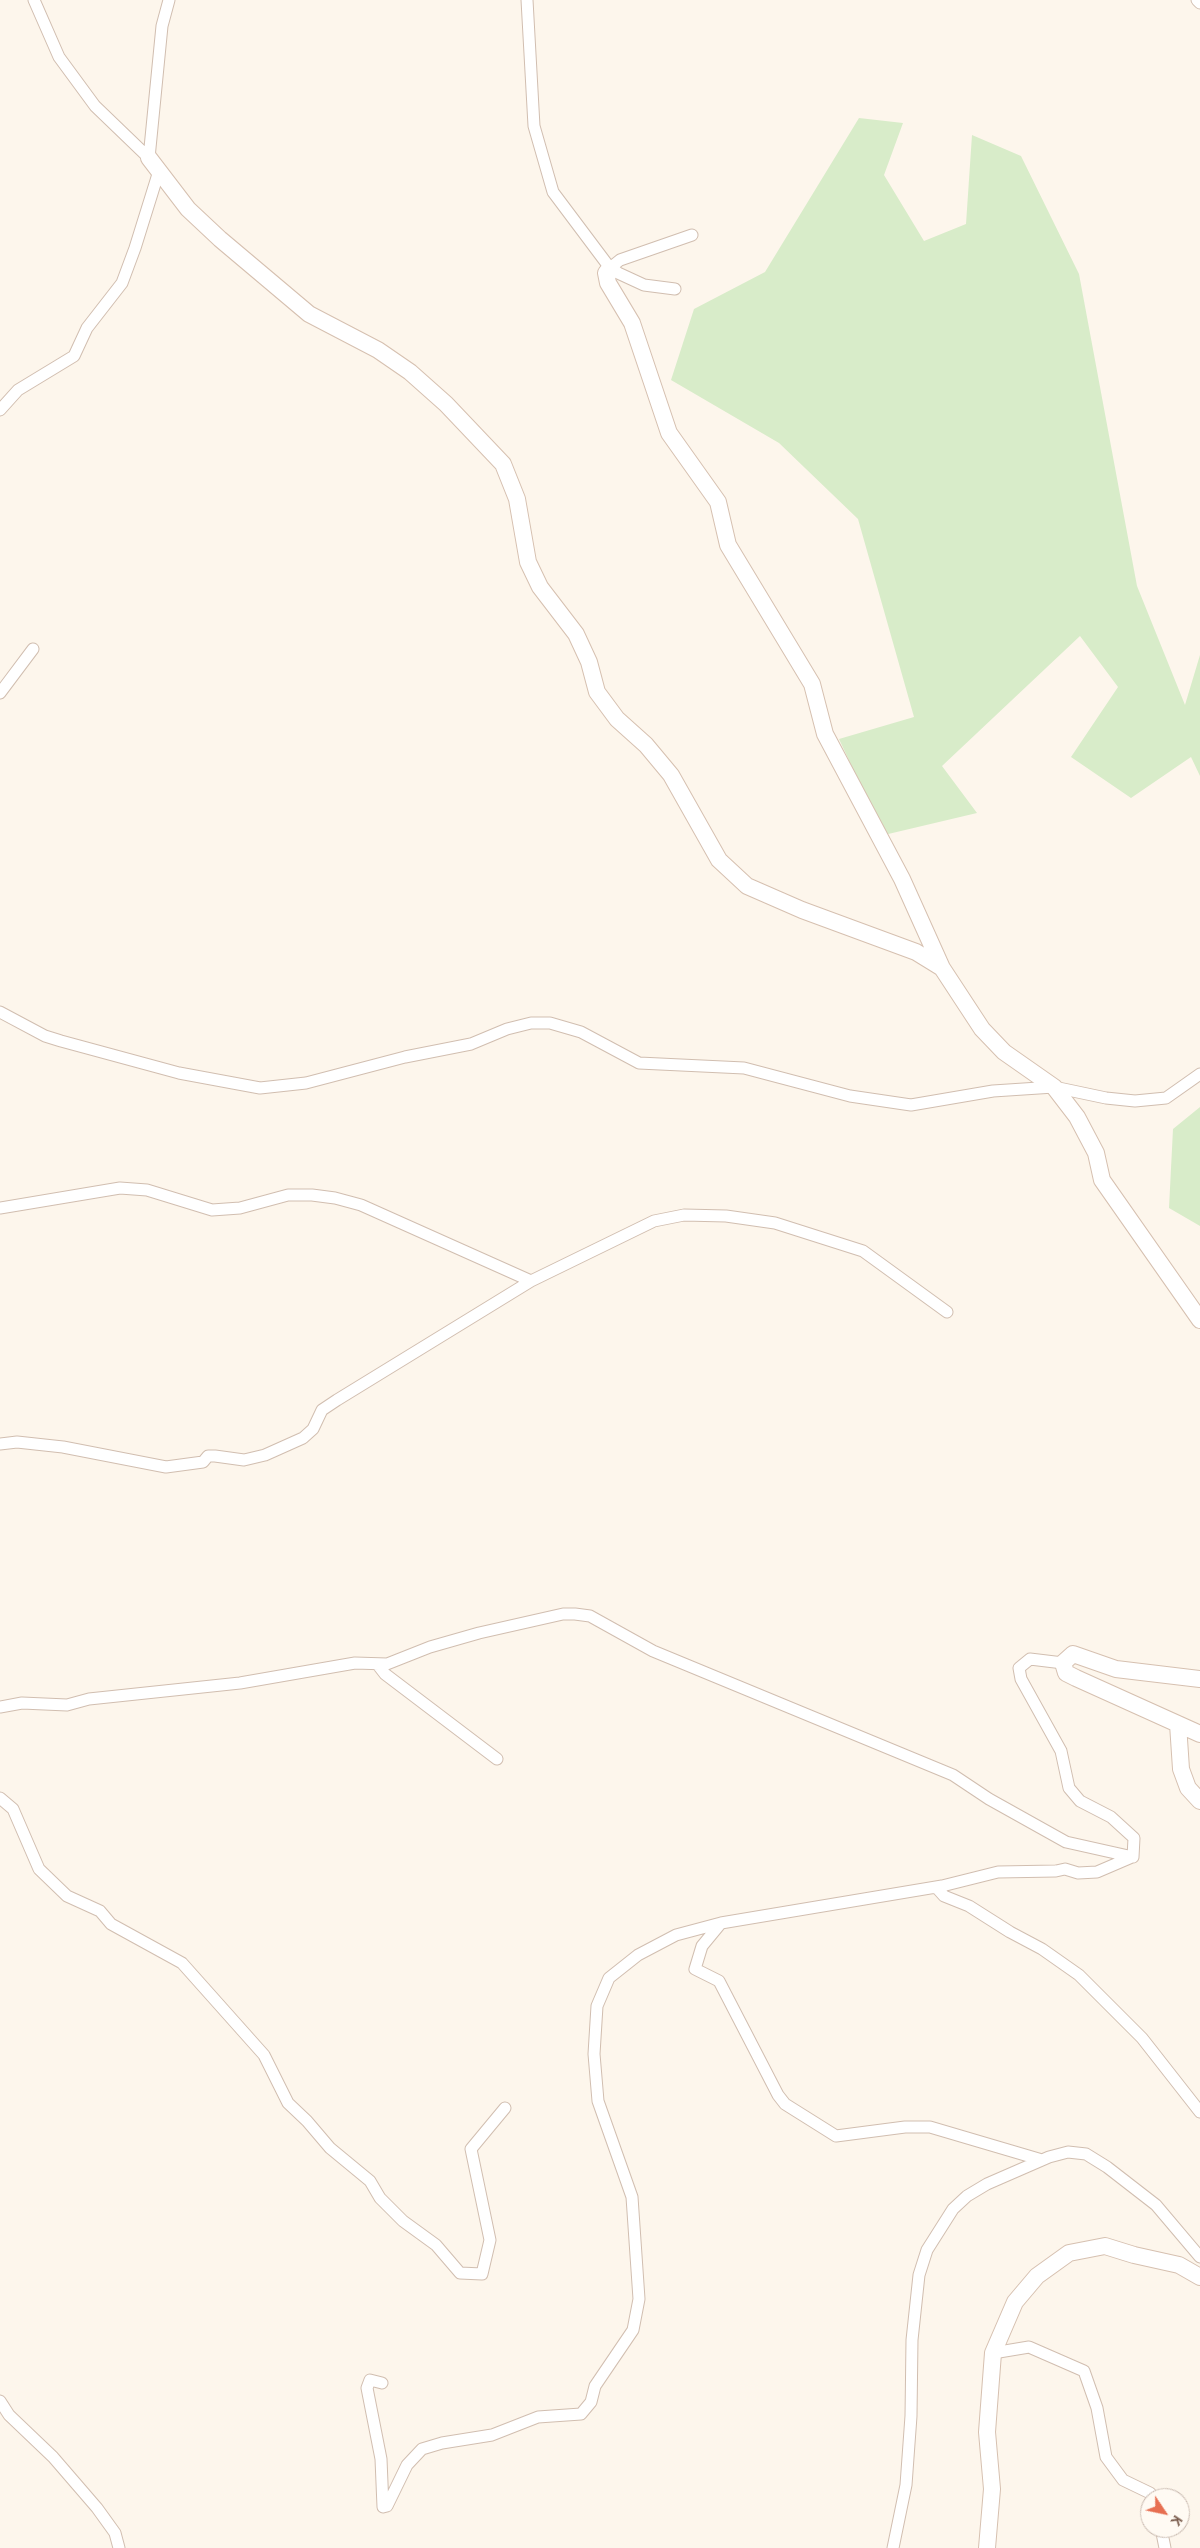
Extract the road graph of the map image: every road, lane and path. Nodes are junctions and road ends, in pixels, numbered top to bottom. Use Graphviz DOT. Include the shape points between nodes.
graph roads {
  1 [pos="34,0"];
  2 [pos="169,0"];
  3 [pos="527,0"];
  4 [pos="1197,0"];
  5 [pos="1200,3"];
  6 [pos="154,164"];
  7 [pos="692,235"];
  8 [pos="611,267"];
  9 [pos="674,289"];
  10 [pos="0,410"];
  11 [pos="32,649"];
  12 [pos="0,693"];
  13 [pos="942,968"];
  14 [pos="0,1012"];
  15 [pos="1200,1074"];
  16 [pos="1054,1087"];
  17 [pos="0,1208"];
  18 [pos="532,1281"];
  19 [pos="947,1312"];
  20 [pos="1200,1320"];
  21 [pos="0,1444"];
  22 [pos="1063,1663"];
  23 [pos="378,1665"];
  24 [pos="1200,1679"];
  25 [pos="0,1707"];
  26 [pos="1178,1724"];
  27 [pos="1200,1734"];
  28 [pos="497,1759"];
  29 [pos="0,1798"];
  30 [pos="1200,1801"];
  31 [pos="1133,1857"];
  32 [pos="936,1887"];
  33 [pos="721,1924"];
  34 [pos="505,2108"];
  35 [pos="1200,2112"];
  36 [pos="1042,2160"];
  37 [pos="1200,2257"];
  38 [pos="1200,2277"];
  39 [pos="993,2353"];
  40 [pos="382,2383"];
  41 [pos="0,2401"];
  42 [pos="1140,2488"];
  43 [pos="119,2548"];
  44 [pos="893,2548"];
  45 [pos="988,2548"];
  1 -- 6 [label="street" via="59,57 95,106"];
  2 -- 6 [label="street" via="162,26"];
  3 -- 8 [label="street" via="534,126 553,192"];
  4 -- 5 [label="street"];
  6 -- 10 [label="street" via="135,248 122,284 87,328 74,356 18,390"];
  6 -- 13 [label="street" via="188,209 228,246 308,314 378,350 410,372 446,404 503,464 517,499 528,562 540,587 576,634 589,662 597,692 617,719 671,775 719,860 747,886 916,952"];
  7 -- 8 [label="street" via="620,260"];
  8 -- 9 [label="street" via="644,285"];
  8 -- 13 [label="street" via="606,273 608,283 632,323 669,433 718,502 728,545 812,684 825,734 902,879"];
  11 -- 12 [label="street"];
  13 -- 16 [label="street" via="982,1029 1004,1052"];
  14 -- 16 [label="street" via="61,1041 198,1077 260,1088 306,1083 471,1044 507,1028 531,1023 550,1023 581,1032 639,1063 744,1068 884,1102 911,1105 993,1091"];
  15 -- 16 [label="street" via="1166,1098 1135,1101"];
  16 -- 20 [label="street" via="1086,1132 1096,1153 1102,1180"];
  17 -- 18 [label="street" via="120,1188 147,1190 212,1210 240,1208 288,1195 335,1198 361,1205"];
  18 -- 19 [label="street" via="654,1221 684,1214 726,1216 775,1223 863,1251"];
  18 -- 21 [label="street" via="337,1400 322,1410 313,1429 302,1438 265,1456 244,1460 208,1456 203,1462 166,1466 63,1447 17,1442"];
  22 -- 24 [label="street" via="1073,1654 1116,1669"];
  22 -- 26 [label="street" via="1066,1673"];
  22 -- 31 [label="street" via="1030,1659 1019,1668 1061,1751 1069,1788 1080,1801 1111,1817 1134,1838"];
  23 -- 25 [label="street" via="355,1663 240,1683 89,1699 66,1705 22,1703"];
  23 -- 28 [label="street" via="384,1674"];
  23 -- 31 [label="street" via="479,1633 563,1614 590,1616 653,1651 953,1774 989,1799 1066,1842"];
  26 -- 27 [label="street"];
  26 -- 30 [label="street" via="1181,1769 1188,1788"];
  29 -- 34 [label="street" via="13,1808 39,1869 67,1896 100,1912 119,1930 182,1963 264,2055 288,2103 330,2148 370,2181 380,2198 403,2221 436,2245 460,2273 482,2274 490,2240 471,2149"];
  31 -- 32 [label="street" via="1097,1872 1065,1868 998,1872"];
  32 -- 33 [label="street"];
  32 -- 35 [label="street" via="944,1896 969,1906 1079,1975 1142,2038"];
  33 -- 36 [label="street" via="702,1946 695,1969 719,1981 785,2104 836,2136 930,2127"];
  33 -- 40 [label="street" via="676,1935 638,1955 608,1978 597,2006 594,2054 598,2101 632,2197 639,2299 633,2330 595,2386 591,2402 582,2414 538,2417 492,2435 422,2449 407,2465 387,2506 383,2507 381,2459 366,2388 370,2380"];
  36 -- 37 [label="street" via="1068,2152 1086,2154 1107,2166 1156,2205"];
  36 -- 44 [label="street" via="967,2196 945,2218 922,2260 912,2340 906,2485"];
  38 -- 39 [label="street" via="1178,2264 1105,2246 1069,2253 1036,2276 1015,2302"];
  39 -- 42 [label="street" via="1028,2346 1084,2371 1097,2408 1106,2457 1123,2480"];
  39 -- 45 [label="street" via="987,2432 992,2489"];
  41 -- 43 [label="street" via="9,2415 53,2457 97,2508 115,2533"];
}
